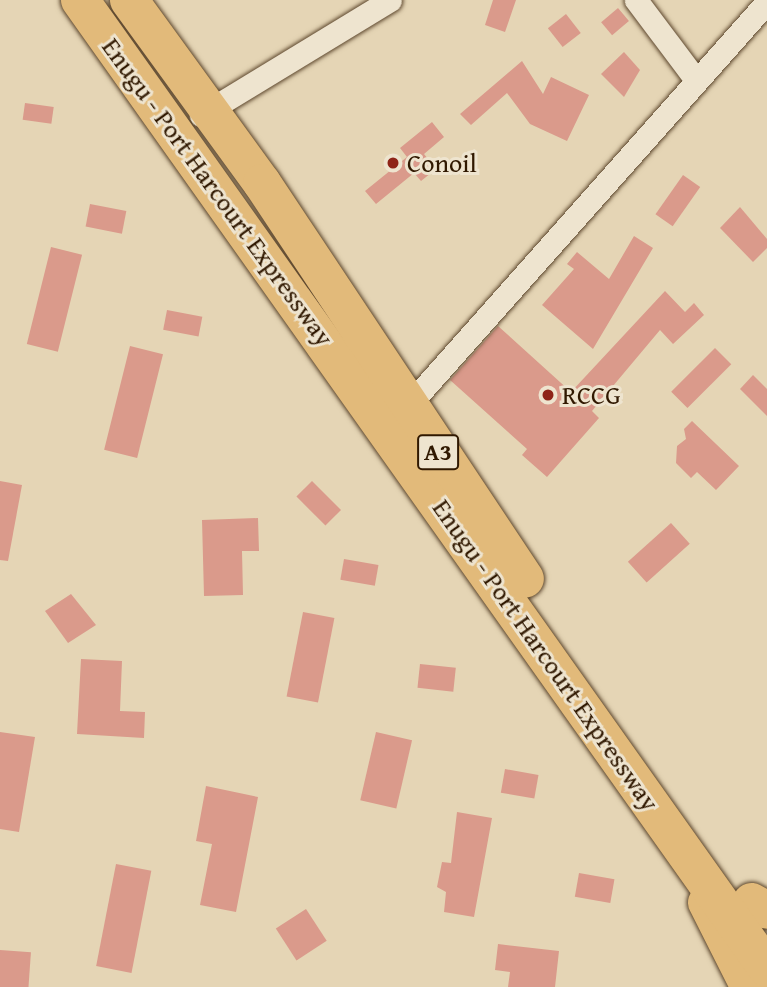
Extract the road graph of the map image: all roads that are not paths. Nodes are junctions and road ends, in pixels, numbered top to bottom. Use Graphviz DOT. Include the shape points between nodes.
graph roads {
  1 [pos="80,0"];
  2 [pos="130,0"];
  3 [pos="390,0"];
  4 [pos="636,0"];
  5 [pos="767,2"];
  6 [pos="696,80"];
  7 [pos="209,112"];
  8 [pos="172,128"];
  9 [pos="407,407"];
  10 [pos="669,829"];
  11 [pos="762,911"];
  12 [pos="767,968"];
  13 [pos="748,987"];
  1 -- 8 [label="highway, Enugu - Port Harcourt Expressway / A3"];
  2 -- 7 [label="highway, Enugu - Port Harcourt Expressway / A3"];
  3 -- 7 [label="street"];
  4 -- 6 [label="street"];
  5 -- 6 [label="street"];
  6 -- 9 [label="street"];
  7 -- 8 [label="street"];
  7 -- 9 [label="highway, Enugu - Port Harcourt Expressway / A3"];
  8 -- 10 [label="highway, Enugu - Port Harcourt Expressway / A3"];
  9 -- 11 [label="highway, Enugu - Port Harcourt Expressway / A3"];
  10 -- 12 [label="highway, Enugu - Port Harcourt Expressway / A3"];
  10 -- 13 [label="main road"];
}
